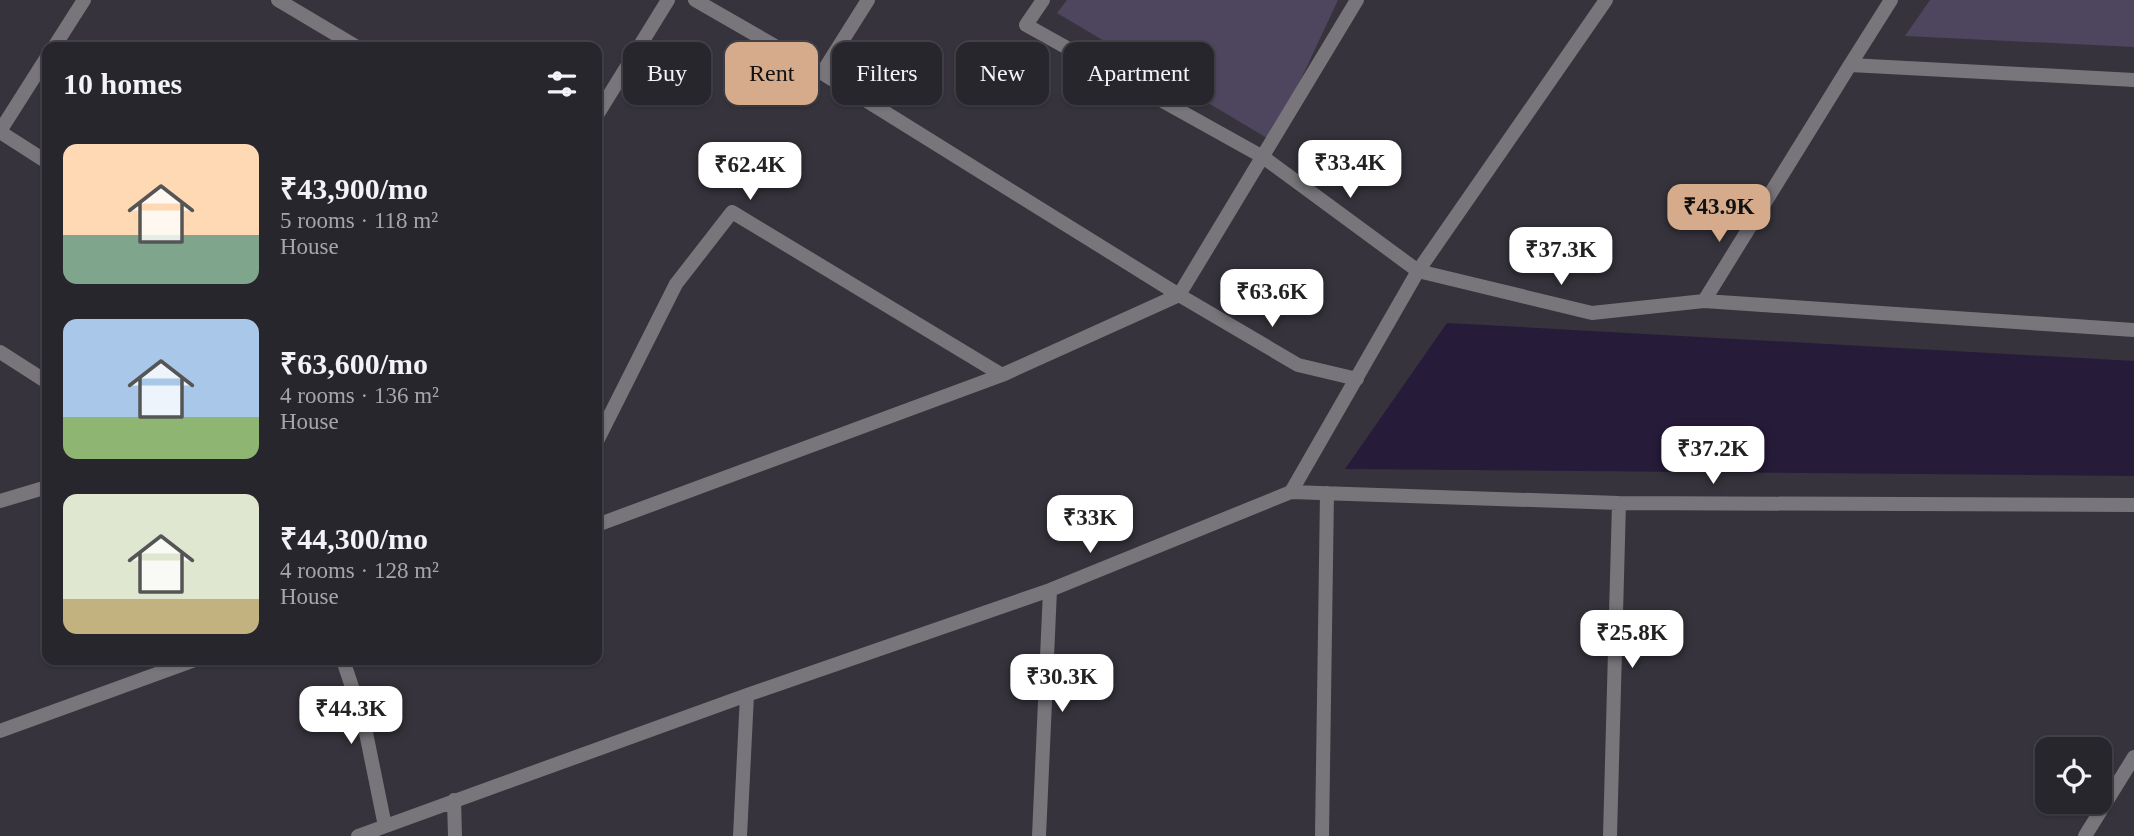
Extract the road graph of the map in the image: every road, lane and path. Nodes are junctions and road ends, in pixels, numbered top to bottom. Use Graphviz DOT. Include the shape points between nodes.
graph roads {
  1 [pos="84,0"];
  2 [pos="278,0"];
  3 [pos="668,0"];
  4 [pos="695,0"];
  5 [pos="868,0"];
  6 [pos="1043,0"];
  7 [pos="1357,0"];
  8 [pos="1606,0"];
  9 [pos="1891,0"];
  10 [pos="57,42"];
  11 [pos="349,42"];
  12 [pos="42,65"];
  13 [pos="1850,65"];
  14 [pos="822,73"];
  15 [pos="2134,80"];
  16 [pos="602,107"];
  17 [pos="0,132"];
  18 [pos="1262,157"];
  19 [pos="42,159"];
  20 [pos="1418,271"];
  21 [pos="1179,295"];
  22 [pos="1704,301"];
  23 [pos="2134,330"];
  24 [pos="0,352"];
  25 [pos="1002,375"];
  26 [pos="42,379"];
  27 [pos="1357,379"];
  28 [pos="602,431"];
  29 [pos="42,488"];
  30 [pos="1291,492"];
  31 [pos="1327,494"];
  32 [pos="0,502"];
  33 [pos="1619,503"];
  34 [pos="2134,505"];
  35 [pos="602,522"];
  36 [pos="1050,590"];
  37 [pos="181,665"];
  38 [pos="345,665"];
  39 [pos="747,695"];
  40 [pos="0,731"];
  41 [pos="2134,757"];
  42 [pos="454,800"];
  43 [pos="385,826"];
  44 [pos="358,836"];
  45 [pos="455,836"];
  46 [pos="740,836"];
  47 [pos="1039,836"];
  48 [pos="1322,836"];
  49 [pos="1610,836"];
  50 [pos="2085,836"];
  1 -- 10 [label="street"];
  2 -- 11 [label="street"];
  3 -- 16 [label="street"];
  4 -- 14 [label="street"];
  5 -- 14 [label="street"];
  6 -- 18 [label="street" via="1026,25"];
  7 -- 18 [label="street"];
  8 -- 20 [label="street"];
  9 -- 13 [label="street"];
  12 -- 17 [label="street"];
  13 -- 15 [label="street"];
  13 -- 22 [label="street"];
  14 -- 21 [label="street"];
  17 -- 19 [label="street"];
  18 -- 20 [label="street"];
  18 -- 21 [label="street"];
  20 -- 22 [label="street" via="1592,313"];
  20 -- 27 [label="street"];
  21 -- 25 [label="street"];
  21 -- 27 [label="street" via="1298,365"];
  22 -- 23 [label="street"];
  24 -- 26 [label="street"];
  25 -- 28 [label="street" via="732,212 676,284"];
  25 -- 35 [label="street"];
  27 -- 30 [label="street"];
  29 -- 32 [label="street"];
  30 -- 31 [label="street"];
  30 -- 36 [label="street"];
  31 -- 33 [label="street"];
  31 -- 48 [label="street"];
  33 -- 34 [label="street"];
  33 -- 49 [label="street"];
  36 -- 39 [label="street"];
  36 -- 47 [label="street"];
  37 -- 40 [label="street"];
  38 -- 43 [label="street" via="364,723"];
  39 -- 42 [label="street"];
  39 -- 46 [label="street"];
  41 -- 50 [label="street"];
  42 -- 43 [label="street"];
  42 -- 45 [label="street"];
  43 -- 44 [label="street"];
}
